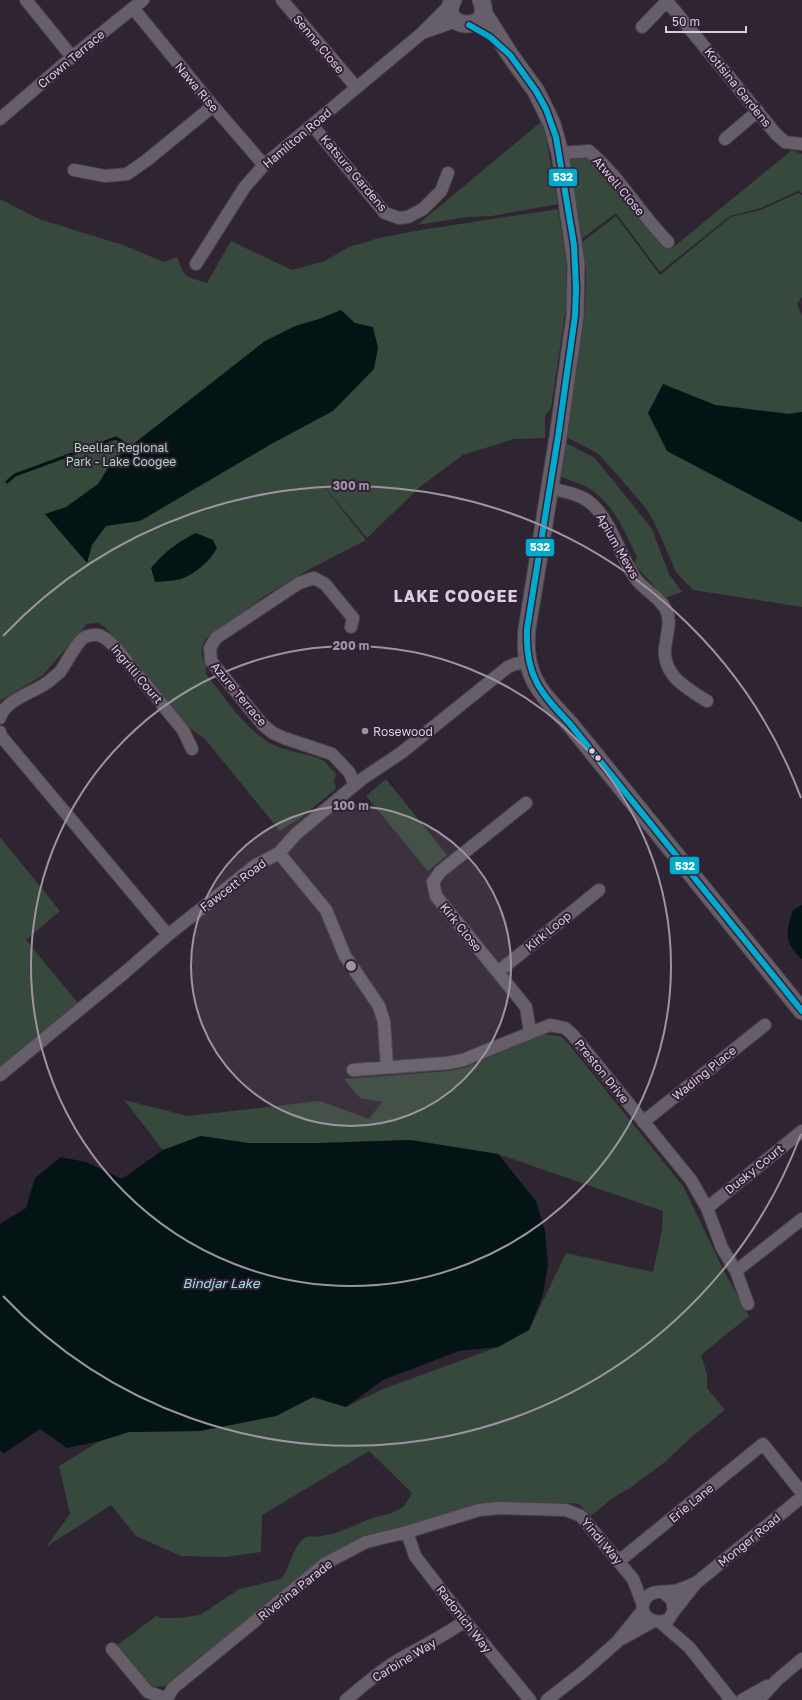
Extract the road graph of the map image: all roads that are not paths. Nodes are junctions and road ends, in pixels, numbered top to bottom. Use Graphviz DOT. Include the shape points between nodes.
graph roads {
  1 [pos="26,0"];
  2 [pos="142,0"];
  3 [pos="282,0"];
  4 [pos="666,0"];
  5 [pos="451,2"];
  6 [pos="485,6"];
  7 [pos="133,8"];
  8 [pos="462,23"];
  9 [pos="642,26"];
  10 [pos="422,33"];
  11 [pos="510,56"];
  12 [pos="72,57"];
  13 [pos="356,88"];
  14 [pos="213,106"];
  15 [pos="758,111"];
  16 [pos="0,119"];
  17 [pos="312,125"];
  18 [pos="725,138"];
  19 [pos="802,144"];
  20 [pos="560,153"];
  21 [pos="264,165"];
  22 [pos="74,170"];
  23 [pos="448,173"];
  24 [pos="668,242"];
  25 [pos="196,264"];
  26 [pos="550,488"];
  27 [pos="351,627"];
  28 [pos="527,662"];
  29 [pos="707,701"];
  30 [pos="0,718"];
  31 [pos="0,732"];
  32 [pos="192,749"];
  33 [pos="355,785"];
  34 [pos="526,803"];
  35 [pos="279,854"];
  36 [pos="599,890"];
  37 [pos="168,935"];
  38 [pos="498,972"];
  39 [pos="802,1011"];
  40 [pos="765,1025"];
  41 [pos="530,1032"];
  42 [pos="386,1067"];
  43 [pos="353,1070"];
  44 [pos="0,1075"];
  45 [pos="643,1122"];
  46 [pos="802,1131"];
  47 [pos="706,1208"];
  48 [pos="802,1219"];
  49 [pos="736,1271"];
  50 [pos="748,1304"];
  51 [pos="802,1493"];
  52 [pos="802,1497"];
  53 [pos="566,1510"];
  54 [pos="406,1532"];
  55 [pos="619,1561"];
  56 [pos="633,1579"];
  57 [pos="696,1583"];
  58 [pos="661,1592"];
  59 [pos="643,1608"];
  60 [pos="665,1618"];
  61 [pos="465,1621"];
  62 [pos="617,1642"];
  63 [pos="112,1649"];
  64 [pos="802,1659"];
  65 [pos="777,1680"];
  66 [pos="165,1699"];
  67 [pos="346,1700"];
  68 [pos="530,1700"];
  69 [pos="548,1700"];
  70 [pos="731,1700"];
  71 [pos="742,1700"];
  72 [pos="759,1700"];
  1 -- 12 [label="street"];
  2 -- 7 [label="street, Crown Terrace"];
  3 -- 13 [label="street, Senna Close"];
  4 -- 9 [label="street"];
  4 -- 15 [label="street, Kotisina Gardens"];
  5 -- 8 [label="main road" via="451,13"];
  5 -- 10 [label="street, Hamilton Road"];
  6 -- 8 [label="main road" via="478,21"];
  6 -- 11 [label="main road"];
  7 -- 12 [label="street, Crown Terrace"];
  7 -- 14 [label="street, Nawa Rise"];
  8 -- 10 [label="street, Hamilton Road"];
  8 -- 11 [label="main road" via="490,37"];
  10 -- 13 [label="street, Hamilton Road"];
  11 -- 20 [label="main road" via="546,109"];
  12 -- 16 [label="street, Crown Terrace"];
  13 -- 17 [label="street, Hamilton Road"];
  14 -- 21 [label="street, Nawa Rise"];
  14 -- 22 [label="street" via="127,174 105,176"];
  15 -- 18 [label="street"];
  15 -- 19 [label="street, Kotisina Gardens" via="785,142"];
  17 -- 21 [label="street, Hamilton Road"];
  17 -- 23 [label="street, Katsura Gardens" via="386,213 399,218 408,217 423,209 441,191"];
  20 -- 24 [label="street, Atwell Close" via="589,151 602,162"];
  20 -- 26 [label="main road" via="574,245 576,288 575,316"];
  21 -- 25 [label="street, Hamilton Road" via="244,188"];
  26 -- 28 [label="main road" via="527,629"];
  26 -- 29 [label="street, Apium Mews" via="583,498 594,505 606,522 624,561 637,581 667,612 668,627 664,652 670,673 685,688"];
  27 -- 33 [label="street, Azure Terrace" via="353,618 325,584 314,578 299,583 273,599 216,638 210,648 211,661 263,725 284,738 332,754 348,772"];
  28 -- 33 [label="street, Fawcett Road" via="508,667 401,753"];
  28 -- 39 [label="main road" via="533,677 554,707"];
  30 -- 32 [label="street, Ingrilli Court" via="8,705 47,683 59,672 83,638 95,634 105,637 116,648 183,730"];
  31 -- 37 [label="street"];
  33 -- 35 [label="street, Fawcett Road" via="296,834"];
  34 -- 38 [label="street, Kirk Close" via="440,872 433,882 436,896"];
  35 -- 37 [label="street, Fawcett Road" via="256,865"];
  35 -- 42 [label="street" via="326,910 344,956 379,1006 384,1022"];
  36 -- 38 [label="street, Kirk Loop"];
  37 -- 44 [label="street, Fawcett Road"];
  38 -- 41 [label="street, Kirk Close" via="526,1007"];
  40 -- 45 [label="street, Wading Place"];
  41 -- 42 [label="street, Preston Drive" via="463,1060"];
  41 -- 45 [label="street, Preston Drive" via="550,1025 565,1028"];
  42 -- 43 [label="street, Preston Drive"];
  45 -- 47 [label="street, Preston Drive" via="691,1180"];
  46 -- 47 [label="street, Dusky Court"];
  47 -- 49 [label="street, Preston Drive" via="722,1248"];
  48 -- 49 [label="street"];
  49 -- 50 [label="street, Preston Drive"];
  51 -- 55 [label="street, Erie Lane" via="763,1444"];
  52 -- 57 [label="street, Monger Road"];
  53 -- 54 [label="street, Riverina Parade" via="479,1510"];
  53 -- 55 [label="street, Yindi Way" via="581,1516"];
  54 -- 61 [label="street, Radonich Way" via="415,1556"];
  54 -- 66 [label="street, Riverina Parade" via="366,1542 326,1563 173,1688"];
  55 -- 56 [label="street, Yindi Way"];
  56 -- 58 [label="street, Yindi Way"];
  56 -- 59 [label="street, Yindi Way"];
  57 -- 58 [label="street, Monger Road" via="677,1591"];
  57 -- 60 [label="street, Monger Road"];
  58 -- 59 [label="street" via="647,1596"];
  58 -- 60 [label="street, Yindi Way" via="672,1600"];
  59 -- 60 [label="street, Yindi Way" via="648,1619"];
  59 -- 62 [label="street"];
  60 -- 62 [label="street"];
  60 -- 70 [label="street, Yindi Way"];
  61 -- 67 [label="street, Carbine Way" via="442,1637 389,1666"];
  61 -- 68 [label="street, Radonich Way"];
  62 -- 69 [label="street"];
  63 -- 66 [label="street" via="148,1692"];
  64 -- 65 [label="street"];
  65 -- 71 [label="street"];
  65 -- 72 [label="street"];
}
